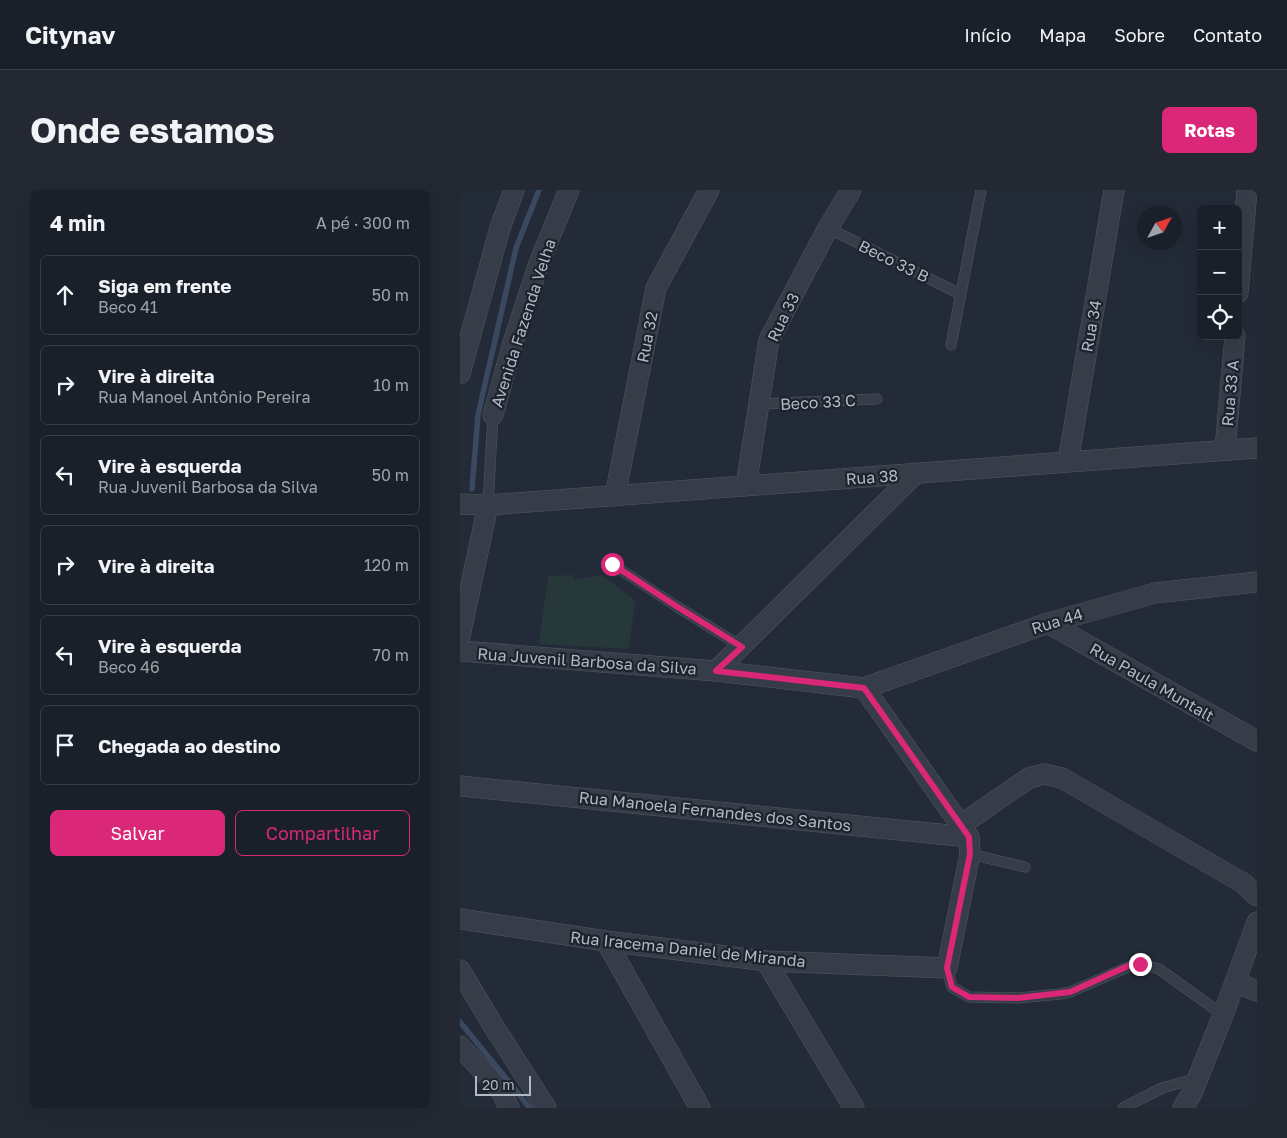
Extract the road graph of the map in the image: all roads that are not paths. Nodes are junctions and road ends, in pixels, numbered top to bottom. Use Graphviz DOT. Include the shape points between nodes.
graph roads {
  1 [pos="514,190"];
  2 [pos="569,190"];
  3 [pos="709,190"];
  4 [pos="851,190"];
  5 [pos="981,190"];
  6 [pos="1114,190"];
  7 [pos="1247,190"];
  8 [pos="828,228"];
  9 [pos="1242,250"];
  10 [pos="960,294"];
  11 [pos="1235,340"];
  12 [pos="951,345"];
  13 [pos="460,374"];
  14 [pos="877,399"];
  15 [pos="759,404"];
  16 [pos="493,415"];
  17 [pos="1257,448"];
  18 [pos="1225,450"];
  19 [pos="1068,462"];
  20 [pos="916,473"];
  21 [pos="746,486"];
  22 [pos="615,496"];
  23 [pos="460,504"];
  24 [pos="488,505"];
  25 [pos="612,564"];
  26 [pos="1257,582"];
  27 [pos="1048,622"];
  28 [pos="460,636"];
  29 [pos="742,647"];
  30 [pos="460,651"];
  31 [pos="716,671"];
  32 [pos="864,688"];
  33 [pos="1257,741"];
  34 [pos="460,786"];
  35 [pos="967,839"];
  36 [pos="1025,867"];
  37 [pos="1250,890"];
  38 [pos="460,919"];
  39 [pos="1257,922"];
  40 [pos="606,941"];
  41 [pos="766,961"];
  42 [pos="947,968"];
  43 [pos="460,970"];
  44 [pos="1235,982"];
  45 [pos="1257,991"];
  46 [pos="1223,1015"];
  47 [pos="460,1046"];
  48 [pos="1198,1078"];
  49 [pos="505,1100"];
  50 [pos="546,1108"];
  51 [pos="700,1108"];
  52 [pos="854,1108"];
  53 [pos="1123,1108"];
  54 [pos="1183,1108"];
  1 -- 13 [label="street" via="500,228"];
  2 -- 16 [label="street, Avenida Fazenda Velha" via="539,263"];
  3 -- 22 [label="street, Rua 32" via="656,288"];
  4 -- 8 [label="street, Rua 33"];
  5 -- 10 [label="lane"];
  6 -- 19 [label="street, Rua 34"];
  7 -- 9 [label="street"];
  8 -- 10 [label="lane, Beco 33 B"];
  8 -- 15 [label="street, Rua 33" via="769,340"];
  10 -- 12 [label="lane"];
  11 -- 18 [label="street, Rua 33 A"];
  14 -- 15 [label="lane, Beco 33 C"];
  15 -- 21 [label="street, Rua 33"];
  16 -- 24 [label="lane, Avenida Fazenda Velha"];
  17 -- 18 [label="street, Rua 38"];
  18 -- 19 [label="street, Rua 38"];
  19 -- 20 [label="street, Rua 38"];
  20 -- 21 [label="street, Rua 38"];
  20 -- 29 [label="street"];
  21 -- 22 [label="street, Rua 38"];
  22 -- 24 [label="street, Rua 38"];
  23 -- 24 [label="street, Rua 38"];
  24 -- 28 [label="street, Avenida Fazenda Velha"];
  25 -- 29 [label="lane"];
  26 -- 27 [label="street, Rua 44" via="1155,593"];
  27 -- 32 [label="street, Rua 44"];
  27 -- 33 [label="street, Rua Paula Muntalt"];
  29 -- 31 [label="street"];
  30 -- 31 [label="street, Rua Juvenil Barbosa da Silva"];
  31 -- 32 [label="street, Rua Juvenil Barbosa da Silva"];
  32 -- 35 [label="street"];
  34 -- 35 [label="street, Rua Manoela Fernandes dos Santos"];
  35 -- 36 [label="lane"];
  35 -- 37 [label="street" via="1029,778 1044,774 1062,778"];
  35 -- 42 [label="street"];
  38 -- 40 [label="street, Rua Iracema Daniel de Miranda"];
  39 -- 44 [label="street"];
  40 -- 41 [label="street, Rua Iracema Daniel de Miranda"];
  40 -- 51 [label="street"];
  41 -- 42 [label="street, Rua Iracema Daniel de Miranda"];
  41 -- 52 [label="street"];
  42 -- 46 [label="lane" via="952,987 969,997 1018,998 1070,992 1128,966 1140,964 1159,969"];
  43 -- 50 [label="street"];
  44 -- 45 [label="street"];
  44 -- 46 [label="street"];
  46 -- 48 [label="street"];
  47 -- 49 [label="street"];
  48 -- 53 [label="lane" via="1162,1088"];
  48 -- 54 [label="street"];
}
